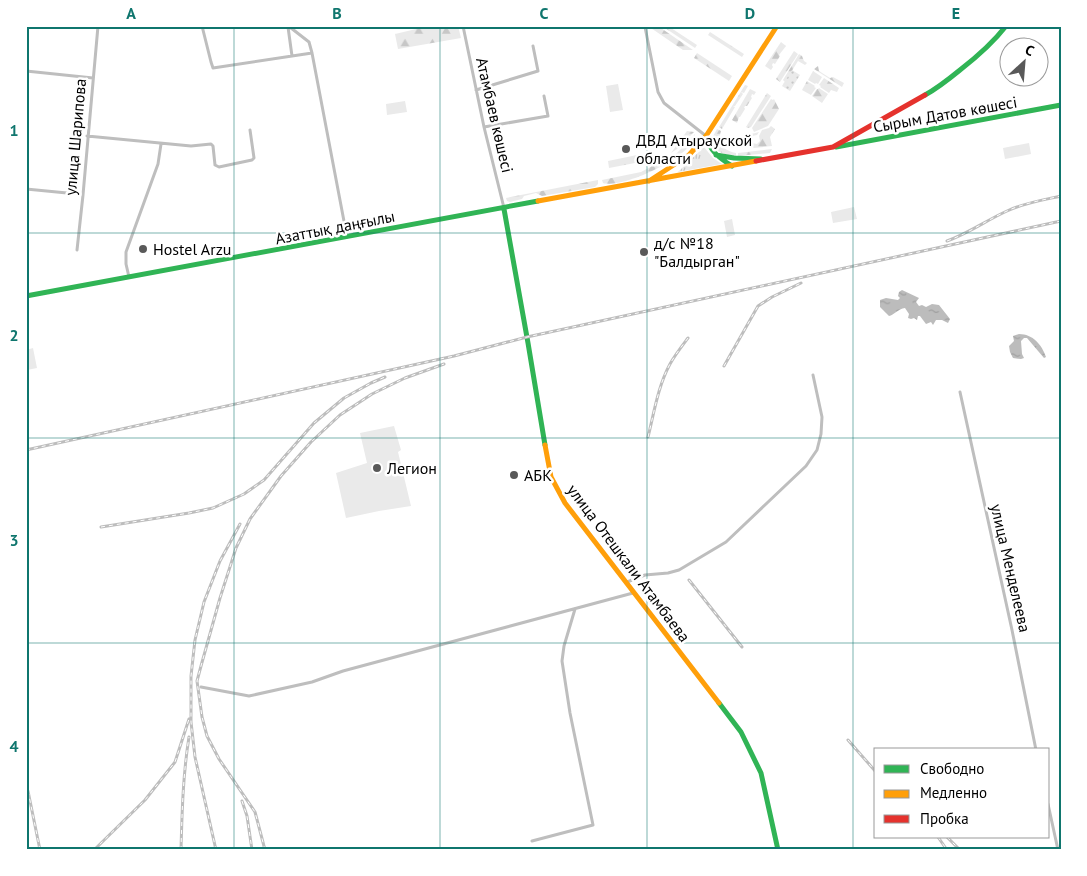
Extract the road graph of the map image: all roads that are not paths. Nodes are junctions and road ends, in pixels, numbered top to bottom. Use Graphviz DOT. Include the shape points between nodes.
graph roads {
  1 [pos="98,26"];
  2 [pos="202,26"];
  3 [pos="463,26"];
  4 [pos="776,26"];
  5 [pos="1006,26"];
  6 [pos="288,27"];
  7 [pos="645,27"];
  8 [pos="533,46"];
  9 [pos="312,53"];
  10 [pos="292,56"];
  11 [pos="26,71"];
  12 [pos="93,78"];
  13 [pos="476,90"];
  14 [pos="544,96"];
  15 [pos="1061,105"];
  16 [pos="484,127"];
  17 [pos="250,130"];
  18 [pos="87,136"];
  19 [pos="706,136"];
  20 [pos="161,144"];
  21 [pos="833,147"];
  22 [pos="716,155"];
  23 [pos="775,159"];
  24 [pos="734,166"];
  25 [pos="649,181"];
  26 [pos="26,189"];
  27 [pos="67,193"];
  28 [pos="504,208"];
  29 [pos="347,237"];
  30 [pos="76,250"];
  31 [pos="129,278"];
  32 [pos="26,296"];
  33 [pos="813,376"];
  34 [pos="960,392"];
  35 [pos="626,582"];
  36 [pos="634,592"];
  37 [pos="575,608"];
  38 [pos="201,687"];
  39 [pos="1036,748"];
  40 [pos="1050,813"];
  41 [pos="532,841"];
  42 [pos="778,850"];
  43 [pos="1058,850"];
  1 -- 12 [label="street, улица Шарипова"];
  2 -- 10 [label="street" via="213,68"];
  3 -- 13 [label="street, Атамбаев көшесі"];
  4 -- 19 [label="main road"];
  5 -- 21 [label="main road" via="981,53 938,88"];
  6 -- 9 [label="street" via="309,42"];
  6 -- 10 [label="street"];
  7 -- 19 [label="street" via="658,92 664,103"];
  8 -- 13 [label="street" via="538,71"];
  9 -- 10 [label="street"];
  9 -- 29 [label="street"];
  11 -- 12 [label="street"];
  12 -- 18 [label="street, улица Шарипова"];
  13 -- 16 [label="street, Атамбаев көшесі"];
  14 -- 16 [label="street" via="548,116"];
  15 -- 21 [label="main road, Сырым Датов көшесі"];
  16 -- 28 [label="street, Атамбаев көшесі"];
  17 -- 20 [label="street" via="254,158 219,168 212,145"];
  18 -- 20 [label="street"];
  18 -- 30 [label="street, улица Шарипова"];
  19 -- 22 [label="main road"];
  19 -- 25 [label="main road" via="689,155"];
  20 -- 31 [label="street" via="158,164 126,252"];
  21 -- 23 [label="main road, Сырым Датов көшесі"];
  22 -- 23 [label="main road"];
  22 -- 24 [label="main road"];
  23 -- 24 [label="main road, Азаттық даңғылы"];
  24 -- 25 [label="main road, Азаттық даңғылы"];
  25 -- 28 [label="main road, Азаттық даңғылы"];
  26 -- 27 [label="street"];
  28 -- 29 [label="main road, Азаттық даңғылы"];
  28 -- 35 [label="main road, улица Отешкали Атамбаева" via="551,477 565,503"];
  29 -- 31 [label="main road, Азаттық даңғылы"];
  31 -- 32 [label="main road, Азаттық даңғылы"];
  33 -- 35 [label="street" via="822,417 821,434 817,450 806,466 726,542 679,570 645,575"];
  34 -- 39 [label="street, улица Менделеева"];
  35 -- 36 [label="main road, улица Отешкали Атамбаева"];
  36 -- 37 [label="street"];
  36 -- 42 [label="main road, улица Отешкали Атамбаева" via="742,732 761,773"];
  37 -- 38 [label="street" via="343,670 312,682 249,696"];
  37 -- 41 [label="street" via="562,661 593,825"];
  40 -- 43 [label="street"];
}
